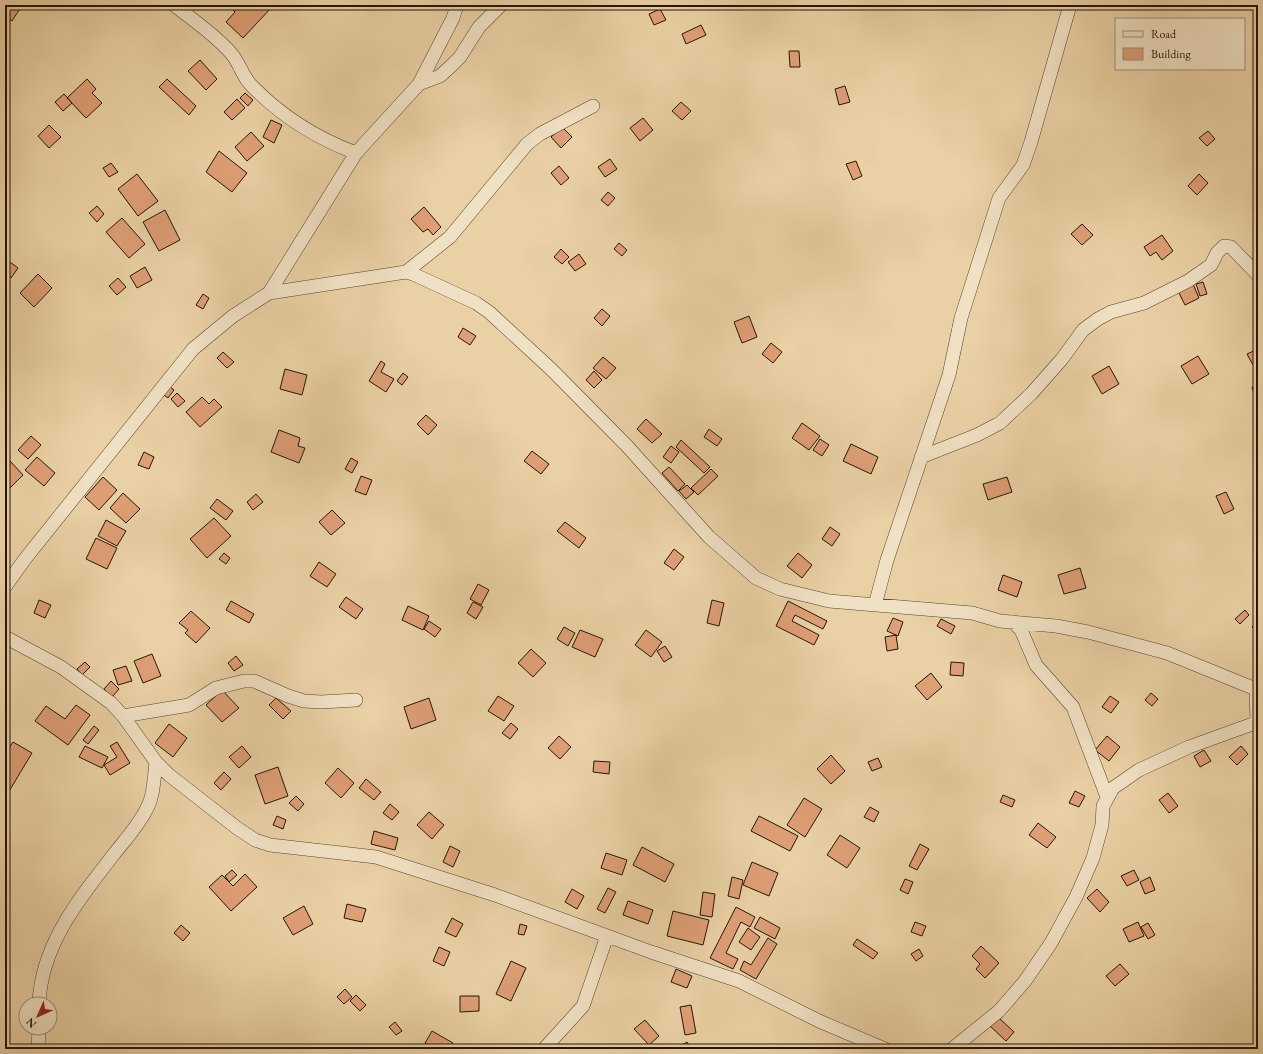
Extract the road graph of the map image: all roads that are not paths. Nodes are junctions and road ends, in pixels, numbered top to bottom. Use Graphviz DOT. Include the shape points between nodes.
graph roads {
  1 [pos="174,5"];
  2 [pos="457,5"];
  3 [pos="500,5"];
  4 [pos="1070,5"];
  5 [pos="419,84"];
  6 [pos="593,106"];
  7 [pos="356,153"];
  8 [pos="406,272"];
  9 [pos="1258,275"];
  10 [pos="269,293"];
  11 [pos="921,457"];
  12 [pos="5,587"];
  13 [pos="875,605"];
  14 [pos="1013,622"];
  15 [pos="5,637"];
  16 [pos="1257,689"];
  17 [pos="356,700"];
  18 [pos="124,716"];
  19 [pos="1257,722"];
  20 [pos="156,762"];
  21 [pos="1107,797"];
  22 [pos="607,936"];
  23 [pos="40,996"];
  24 [pos="39,1036"];
  25 [pos="38,1049"];
  26 [pos="544,1049"];
  27 [pos="886,1049"];
  28 [pos="952,1049"];
  1 -- 7 [label="street" via="232,53 251,85 291,120 328,143"];
  2 -- 5 [label="street" via="453,18"];
  3 -- 5 [label="street" via="479,27 460,57 451,66 440,76"];
  4 -- 11 [label="street" via="1031,142 1022,165 999,198 961,318 949,375"];
  5 -- 7 [label="street"];
  6 -- 8 [label="street" via="527,144 450,237"];
  7 -- 10 [label="street"];
  8 -- 10 [label="street"];
  8 -- 13 [label="street" via="476,303 489,312 628,446 709,537 756,578 780,589 829,601"];
  9 -- 11 [label="street" via="1231,247 1224,246 1211,265 1188,281 1144,304 1111,312 1083,330 1062,360 1000,424"];
  10 -- 12 [label="street" via="233,316 194,349"];
  11 -- 13 [label="street"];
  13 -- 14 [label="street" via="972,613"];
  14 -- 16 [label="street" via="1088,632 1167,653"];
  14 -- 21 [label="street" via="1021,630 1036,665 1073,708"];
  15 -- 18 [label="street" via="61,667 111,703"];
  16 -- 19 [label="street"];
  17 -- 18 [label="street" via="304,701 254,681 244,681 216,688 189,704"];
  18 -- 20 [label="street"];
  19 -- 21 [label="street" via="1189,747 1139,770 1113,788"];
  20 -- 22 [label="street" via="254,840 270,845 376,857 495,895"];
  20 -- 23 [label="street" via="147,809 68,916 46,960"];
  21 -- 28 [label="street" via="1093,858 1076,897 1051,942 999,1011"];
  22 -- 26 [label="street" via="583,1006"];
  22 -- 27 [label="street" via="739,981 819,1021"];
  24 -- 25 [label="street"];
}
